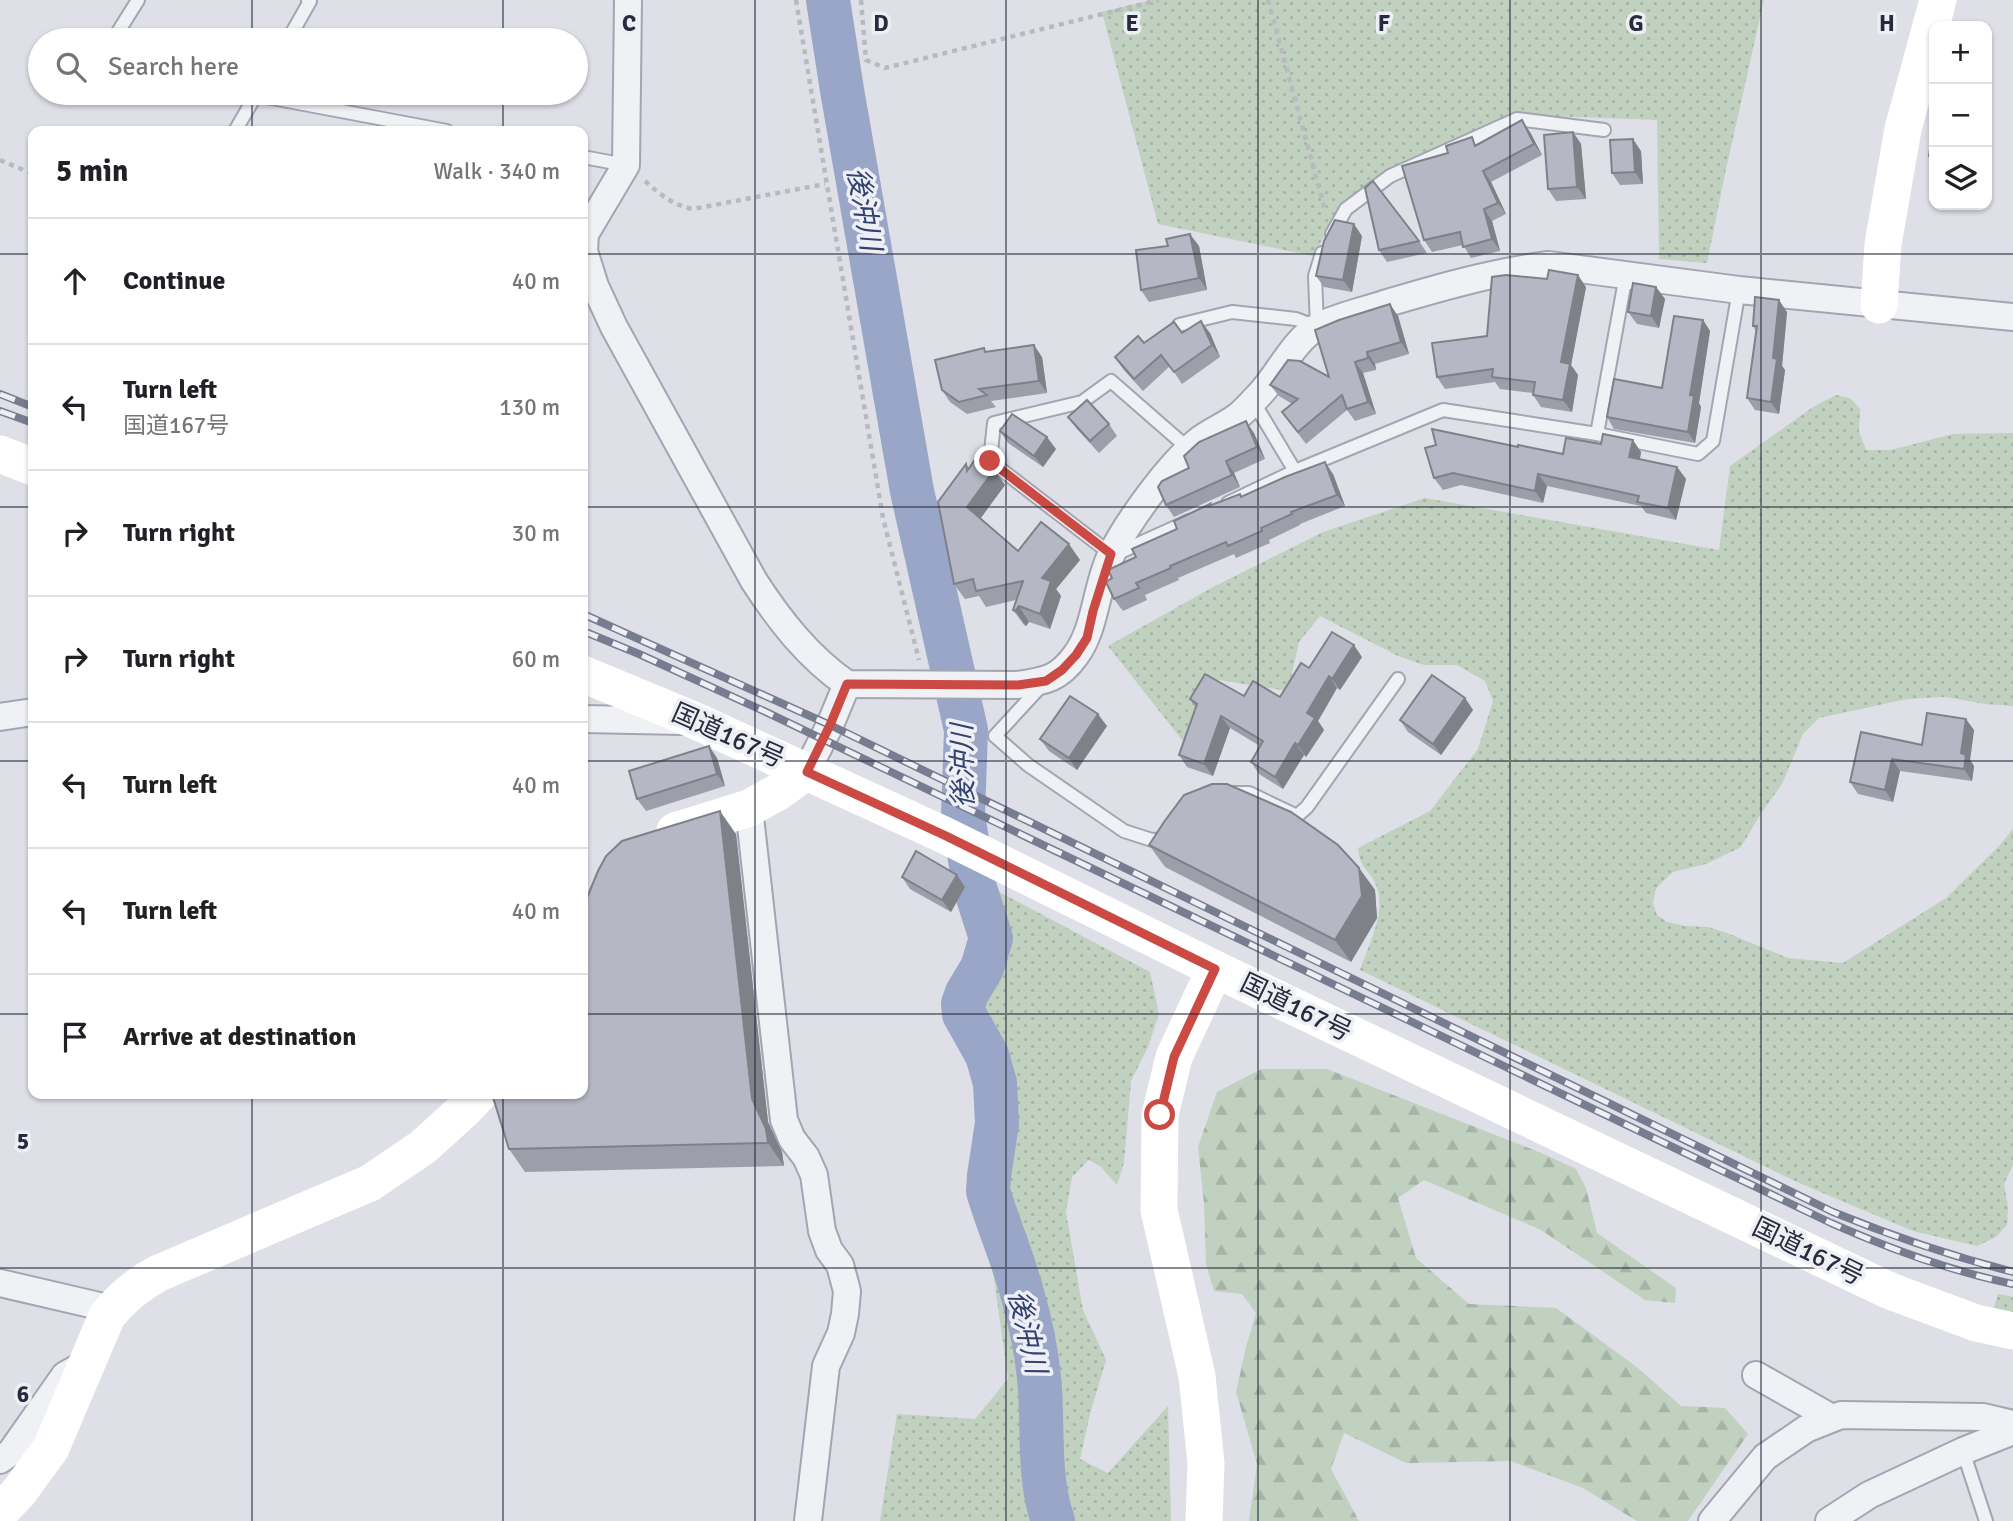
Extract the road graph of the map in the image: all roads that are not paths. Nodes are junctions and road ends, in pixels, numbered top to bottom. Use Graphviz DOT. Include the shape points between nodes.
graph roads {
  1 [pos="138,0"];
  2 [pos="308,0"];
  3 [pos="628,0"];
  4 [pos="1938,0"];
  5 [pos="120,28"];
  6 [pos="295,28"];
  7 [pos="250,105"];
  8 [pos="313,105"];
  9 [pos="238,126"];
  10 [pos="421,126"];
  11 [pos="1604,130"];
  12 [pos="588,158"];
  13 [pos="626,165"];
  14 [pos="588,227"];
  15 [pos="588,264"];
  16 [pos="1626,275"];
  17 [pos="1739,290"];
  18 [pos="1879,305"];
  19 [pos="2013,317"];
  20 [pos="1179,325"];
  21 [pos="1317,327"];
  22 [pos="1253,401"];
  23 [pos="1597,434"];
  24 [pos="1190,450"];
  25 [pos="0,454"];
  26 [pos="28,465"];
  27 [pos="1295,471"];
  28 [pos="1221,506"];
  29 [pos="1196,517"];
  30 [pos="1111,556"];
  31 [pos="588,676"];
  32 [pos="1398,679"];
  33 [pos="1046,681"];
  34 [pos="847,684"];
  35 [pos="28,713"];
  36 [pos="0,717"];
  37 [pos="588,719"];
  38 [pos="696,721"];
  39 [pos="807,772"];
  40 [pos="1220,794"];
  41 [pos="749,808"];
  42 [pos="1176,830"];
  43 [pos="645,841"];
  44 [pos="1215,969"];
  45 [pos="474,1099"];
  46 [pos="0,1283"];
  47 [pos="112,1309"];
  48 [pos="2013,1331"];
  49 [pos="88,1362"];
  50 [pos="1756,1375"];
  51 [pos="1832,1418"];
  52 [pos="2013,1424"];
  53 [pos="2013,1431"];
  54 [pos="1962,1451"];
  55 [pos="0,1460"];
  56 [pos="0,1512"];
  57 [pos="808,1521"];
  58 [pos="1204,1521"];
  59 [pos="1712,1521"];
  60 [pos="1829,1521"];
  61 [pos="1986,1521"];
  1 -- 5 [label="lane"];
  2 -- 6 [label="lane"];
  3 -- 13 [label="street"];
  4 -- 18 [label="street" via="1903,129 1883,244"];
  7 -- 9 [label="lane"];
  8 -- 10 [label="lane"];
  11 -- 21 [label="lane" via="1517,119 1390,176 1346,209 1324,249 1315,276"];
  12 -- 13 [label="lane"];
  13 -- 14 [label="street"];
  15 -- 34 [label="street" via="614,327 754,581 809,652"];
  16 -- 17 [label="street"];
  16 -- 21 [label="street" via="1549,265 1522,268"];
  16 -- 23 [label="lane"];
  17 -- 18 [label="street"];
  17 -- 23 [label="lane" via="1713,440 1698,454"];
  18 -- 19 [label="street"];
  20 -- 21 [label="lane" via="1232,313 1296,319"];
  21 -- 22 [label="street" via="1293,349"];
  22 -- 24 [label="street"];
  22 -- 27 [label="lane"];
  23 -- 27 [label="lane" via="1443,410"];
  24 -- 30 [label="street" via="1143,505"];
  24 -- 30 [label="lane" via="1111,381 1082,402 994,423 990,461"];
  25 -- 26 [label="street"];
  27 -- 28 [label="lane"];
  29 -- 30 [label="lane"];
  30 -- 33 [label="street" via="1087,638 1062,670"];
  31 -- 38 [label="street, 国道167号"];
  32 -- 40 [label="lane" via="1297,816 1249,793"];
  33 -- 34 [label="street" via="1018,685"];
  33 -- 42 [label="lane" via="995,736 1028,765 1124,831 1166,840"];
  34 -- 39 [label="street"];
  35 -- 36 [label="street"];
  37 -- 38 [label="street"];
  38 -- 39 [label="street, 国道167号"];
  39 -- 41 [label="street"];
  39 -- 44 [label="street, 国道167号"];
  41 -- 43 [label="street"];
  41 -- 57 [label="street" via="784,1120 814,1174 822,1231 840,1265 847,1291 841,1333 825,1366"];
  44 -- 48 [label="street, 国道167号" via="1890,1291 1976,1323"];
  44 -- 58 [label="street" via="1174,1057 1160,1115 1159,1210 1197,1376 1206,1463"];
  45 -- 47 [label="street" via="423,1147 370,1182 159,1273"];
  46 -- 47 [label="street"];
  47 -- 49 [label="street"];
  49 -- 55 [label="street" via="65,1376 11,1452"];
  49 -- 56 [label="street" via="51,1448"];
  50 -- 51 [label="street"];
  51 -- 52 [label="street" via="1983,1417"];
  51 -- 59 [label="street" via="1806,1429 1765,1457"];
  53 -- 54 [label="street"];
  54 -- 60 [label="street" via="1869,1495"];
  54 -- 61 [label="lane"];
}
